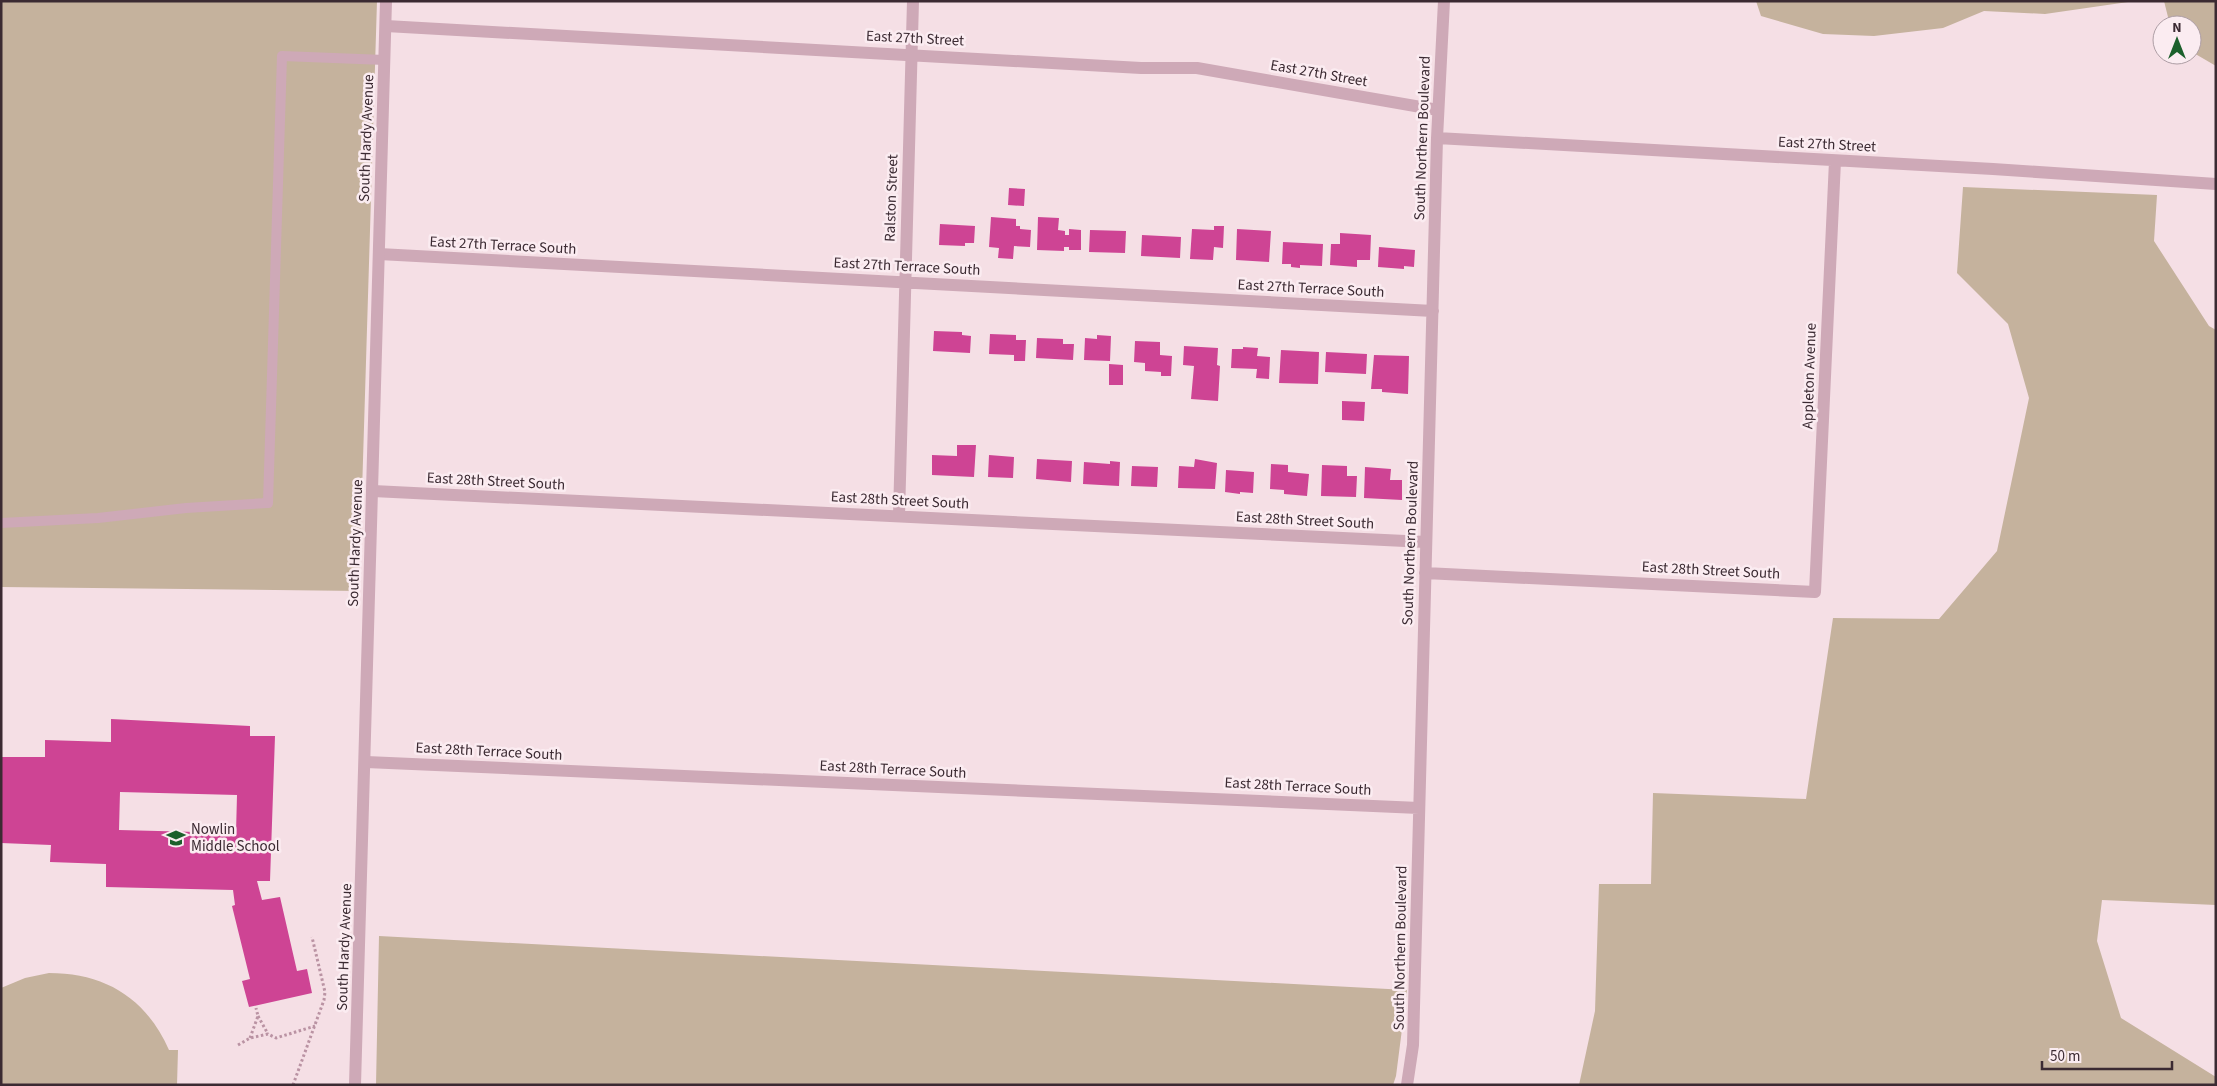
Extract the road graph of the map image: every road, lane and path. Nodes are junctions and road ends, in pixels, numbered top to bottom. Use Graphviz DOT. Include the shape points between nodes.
graph roads {
  1 [pos="386,1"];
  2 [pos="913,1"];
  3 [pos="1444,1"];
  4 [pos="386,26"];
  5 [pos="911,54"];
  6 [pos="385,60"];
  7 [pos="1438,110"];
  8 [pos="1437,138"];
  9 [pos="1835,161"];
  10 [pos="2216,184"];
  11 [pos="379,254"];
  12 [pos="905,282"];
  13 [pos="1433,311"];
  14 [pos="373,491"];
  15 [pos="898,516"];
  16 [pos="1,523"];
  17 [pos="1426,542"];
  18 [pos="1425,573"];
  19 [pos="1815,592"];
  20 [pos="366,762"];
  21 [pos="1419,808"];
  22 [pos="312,937"];
  23 [pos="256,1008"];
  24 [pos="258,1016"];
  25 [pos="315,1026"];
  26 [pos="268,1034"];
  27 [pos="250,1038"];
  28 [pos="238,1045"];
  29 [pos="293,1085"];
  30 [pos="356,1085"];
  31 [pos="1408,1085"];
  1 -- 4 [label="street, South Hardy Avenue"];
  2 -- 5 [label="street, Ralston Street"];
  3 -- 7 [label="street, South Northern Boulevard"];
  4 -- 5 [label="street, East 27th Street"];
  4 -- 6 [label="street, South Hardy Avenue"];
  5 -- 7 [label="street, East 27th Street" via="1142,68 1197,68"];
  5 -- 12 [label="street, Ralston Street"];
  6 -- 11 [label="street, South Hardy Avenue"];
  6 -- 16 [label="lane" via="282,56 268,503"];
  7 -- 8 [label="street, South Northern Boulevard"];
  8 -- 9 [label="street, East 27th Street"];
  8 -- 13 [label="street, South Northern Boulevard"];
  9 -- 10 [label="street, East 27th Street"];
  9 -- 19 [label="street, Appleton Avenue"];
  11 -- 12 [label="street, East 27th Terrace South"];
  11 -- 14 [label="street, South Hardy Avenue"];
  12 -- 13 [label="street, East 27th Terrace South"];
  12 -- 15 [label="street, Ralston Street"];
  13 -- 17 [label="street, South Northern Boulevard"];
  14 -- 15 [label="street, East 28th Street South"];
  14 -- 20 [label="street, South Hardy Avenue"];
  15 -- 17 [label="street, East 28th Street South"];
  17 -- 18 [label="street, South Northern Boulevard"];
  18 -- 19 [label="street, East 28th Street South"];
  18 -- 21 [label="street, South Northern Boulevard"];
  20 -- 21 [label="street, East 28th Terrace South"];
  20 -- 30 [label="street, South Hardy Avenue"];
  21 -- 31 [label="street, South Northern Boulevard" via="1413,1045"];
  22 -- 25 [label="path" via="325,992"];
  23 -- 24 [label="path"];
  24 -- 26 [label="path"];
  24 -- 27 [label="path"];
  25 -- 26 [label="path" via="276,1038"];
  25 -- 29 [label="path"];
  26 -- 27 [label="path"];
  27 -- 28 [label="path"];
}
